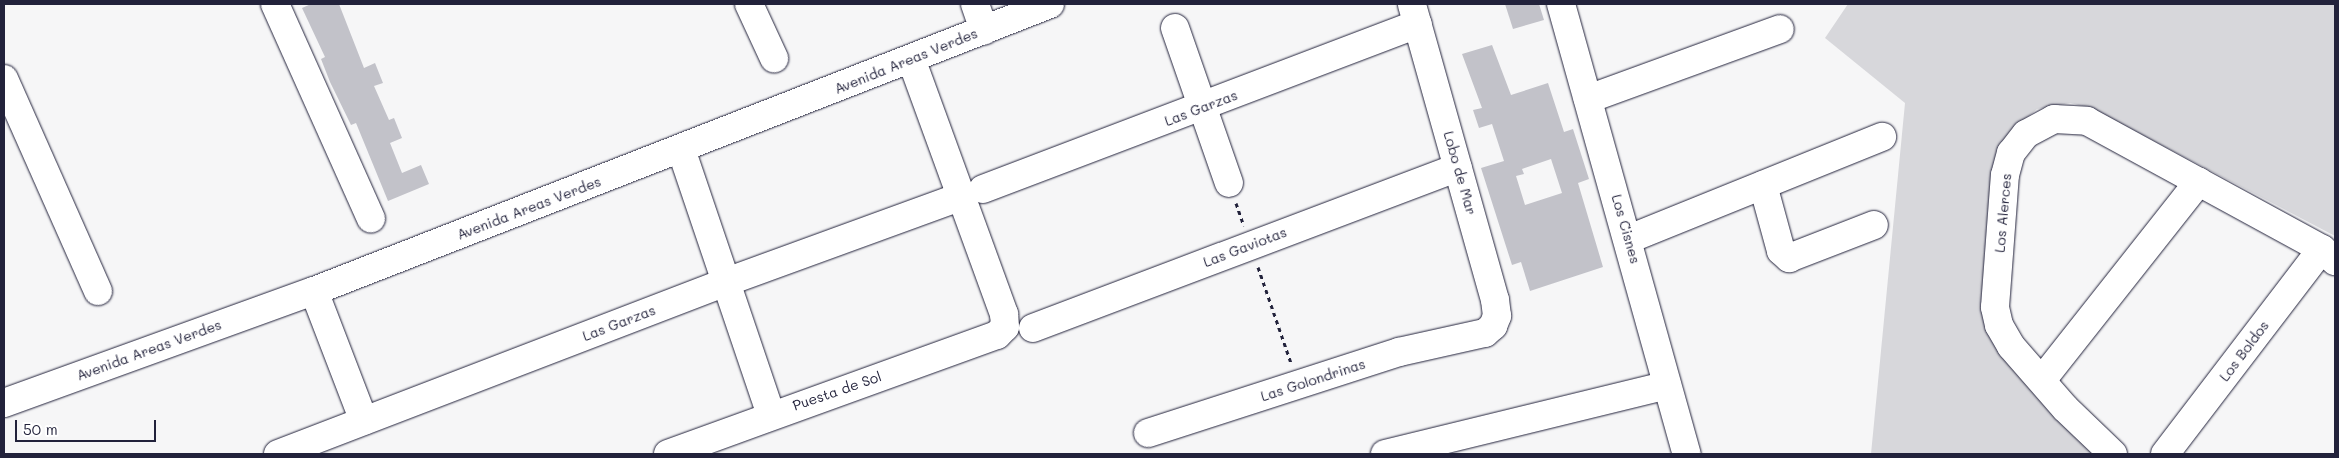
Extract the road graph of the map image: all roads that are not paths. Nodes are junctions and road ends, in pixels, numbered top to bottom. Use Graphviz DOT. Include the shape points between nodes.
graph roads {
  1 [pos="275,4"];
  2 [pos="749,4"];
  3 [pos="975,4"];
  4 [pos="1050,4"];
  5 [pos="1561,4"];
  6 [pos="1415,14"];
  7 [pos="1175,28"];
  8 [pos="1780,29"];
  9 [pos="984,30"];
  10 [pos="774,58"];
  11 [pos="911,59"];
  12 [pos="4,79"];
  13 [pos="1588,99"];
  14 [pos="1202,108"];
  15 [pos="1882,136"];
  16 [pos="681,149"];
  17 [pos="1458,167"];
  18 [pos="2199,182"];
  19 [pos="1229,183"];
  20 [pos="1763,184"];
  21 [pos="972,193"];
  22 [pos="371,219"];
  23 [pos="1874,225"];
  24 [pos="1629,240"];
  25 [pos="2329,255"];
  26 [pos="726,282"];
  27 [pos="98,291"];
  28 [pos="314,291"];
  29 [pos="1033,328"];
  30 [pos="1480,334"];
  31 [pos="2042,380"];
  32 [pos="1667,385"];
  33 [pos="4,403"];
  34 [pos="771,414"];
  35 [pos="364,421"];
  36 [pos="1148,433"];
  37 [pos="1465,444"];
  38 [pos="278,454"];
  39 [pos="668,454"];
  40 [pos="1384,454"];
  41 [pos="1687,454"];
  42 [pos="2113,454"];
  43 [pos="2165,454"];
  1 -- 22 [label="street"];
  2 -- 10 [label="street"];
  3 -- 9 [label="street"];
  4 -- 9 [label="street, Avenida Areas Verdes"];
  5 -- 13 [label="street, Los Cisnes"];
  6 -- 14 [label="street, Las Garzas"];
  6 -- 17 [label="street, Lobo de Mar"];
  7 -- 14 [label="street"];
  8 -- 13 [label="street"];
  9 -- 11 [label="street, Avenida Areas Verdes"];
  11 -- 16 [label="street, Avenida Areas Verdes"];
  11 -- 21 [label="street"];
  12 -- 27 [label="street"];
  13 -- 24 [label="street, Los Cisnes"];
  14 -- 19 [label="street"];
  14 -- 21 [label="street, Las Garzas"];
  15 -- 20 [label="street"];
  16 -- 26 [label="street"];
  16 -- 28 [label="street, Avenida Areas Verdes"];
  17 -- 29 [label="street, Las Gaviotas"];
  17 -- 30 [label="street, Lobo de Mar" via="1497,316 1493,326"];
  18 -- 25 [label="street, Los Alerces"];
  18 -- 31 [label="street"];
  18 -- 31 [label="street, Los Alerces" via="2099,126 2075,118 2044,122 2018,143 2005,175 1996,316 2004,336"];
  20 -- 23 [label="street" via="1781,251 1789,258"];
  20 -- 24 [label="street"];
  21 -- 26 [label="street, Las Garzas"];
  21 -- 34 [label="street, Puesta de Sol" via="1005,327 997,335"];
  24 -- 32 [label="street, Los Cisnes"];
  25 -- 43 [label="street, Los Boldos"];
  26 -- 34 [label="street"];
  26 -- 35 [label="street, Las Garzas"];
  28 -- 33 [label="street, Avenida Areas Verdes"];
  28 -- 35 [label="street"];
  30 -- 36 [label="street, Las Golondrinas" via="1399,352"];
  31 -- 42 [label="street, Los Alerces"];
  32 -- 37 [label="street"];
  32 -- 41 [label="street, Los Cisnes"];
  34 -- 39 [label="street, Puesta de Sol"];
  35 -- 38 [label="street, Las Garzas"];
  37 -- 40 [label="street"];
}
